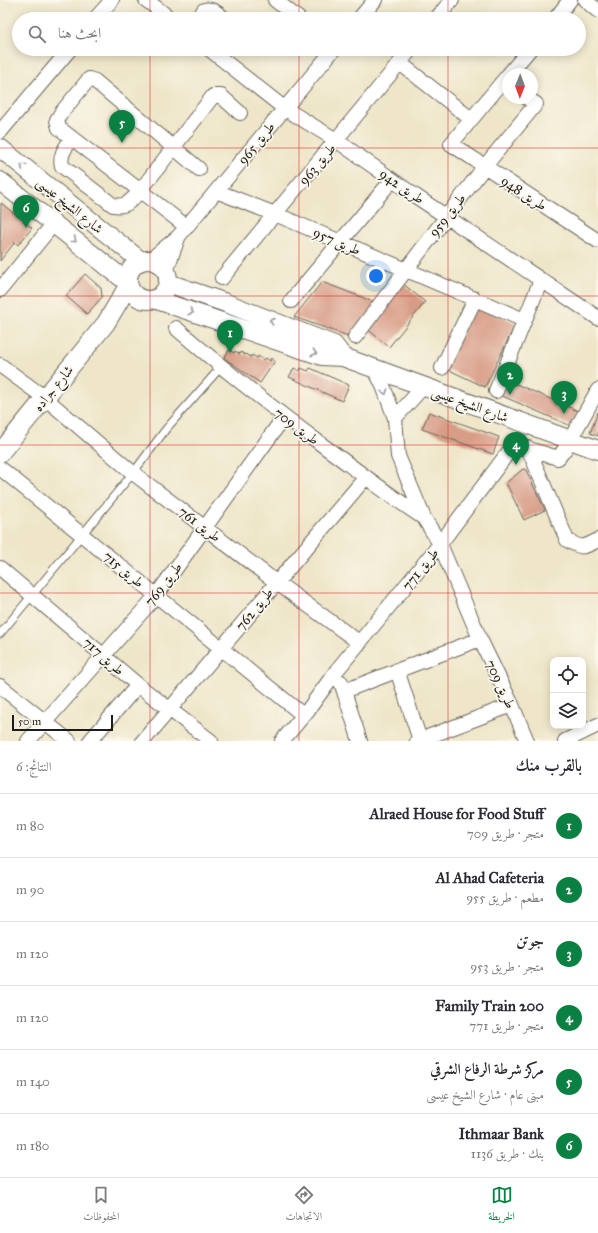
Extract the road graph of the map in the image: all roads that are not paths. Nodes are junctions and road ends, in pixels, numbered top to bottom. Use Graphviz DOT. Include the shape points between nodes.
graph roads {
  1 [pos="112,0"];
  2 [pos="146,0"];
  3 [pos="275,0"];
  4 [pos="375,0"];
  5 [pos="452,0"];
  6 [pos="570,0"];
  7 [pos="586,0"];
  8 [pos="598,11"];
  9 [pos="102,12"];
  10 [pos="162,12"];
  11 [pos="203,12"];
  12 [pos="215,12"];
  13 [pos="290,12"];
  14 [pos="365,12"];
  15 [pos="442,12"];
  16 [pos="561,12"];
  17 [pos="64,56"];
  18 [pos="222,56"];
  19 [pos="328,56"];
  20 [pos="406,56"];
  21 [pos="525,56"];
  22 [pos="400,63"];
  23 [pos="515,68"];
  24 [pos="502,85"];
  25 [pos="536,104"];
  26 [pos="284,108"];
  27 [pos="240,113"];
  28 [pos="471,119"];
  29 [pos="0,132"];
  30 [pos="72,138"];
  31 [pos="336,140"];
  32 [pos="0,148"];
  33 [pos="174,148"];
  34 [pos="484,166"];
  35 [pos="199,169"];
  36 [pos="392,180"];
  37 [pos="0,181"];
  38 [pos="140,191"];
  39 [pos="216,191"];
  40 [pos="275,214"];
  41 [pos="446,216"];
  42 [pos="54,223"];
  43 [pos="183,232"];
  44 [pos="598,241"];
  45 [pos="340,242"];
  46 [pos="145,260"];
  47 [pos="405,269"];
  48 [pos="167,277"];
  49 [pos="222,278"];
  50 [pos="541,280"];
  51 [pos="128,284"];
  52 [pos="0,290"];
  53 [pos="148,299"];
  54 [pos="475,299"];
  55 [pos="291,301"];
  56 [pos="598,318"];
  57 [pos="524,320"];
  58 [pos="106,323"];
  59 [pos="176,328"];
  60 [pos="355,337"];
  61 [pos="342,357"];
  62 [pos="0,365"];
  63 [pos="221,367"];
  64 [pos="373,367"];
  65 [pos="442,368"];
  66 [pos="423,387"];
  67 [pos="598,390"];
  68 [pos="496,391"];
  69 [pos="45,398"];
  70 [pos="284,417"];
  71 [pos="395,418"];
  72 [pos="562,438"];
  73 [pos="528,448"];
  74 [pos="598,450"];
  75 [pos="0,453"];
  76 [pos="0,468"];
  77 [pos="133,473"];
  78 [pos="366,477"];
  79 [pos="424,518"];
  80 [pos="206,528"];
  81 [pos="82,534"];
  82 [pos="598,540"];
  83 [pos="440,544"];
  84 [pos="0,568"];
  85 [pos="276,582"];
  86 [pos="33,595"];
  87 [pos="156,596"];
  88 [pos="0,634"];
  89 [pos="480,639"];
  90 [pos="360,643"];
  91 [pos="221,649"];
  92 [pos="104,656"];
  93 [pos="337,670"];
  94 [pos="397,670"];
  95 [pos="138,685"];
  96 [pos="0,686"];
  97 [pos="344,691"];
  98 [pos="512,705"];
  99 [pos="169,710"];
  100 [pos="303,715"];
  101 [pos="44,722"];
  102 [pos="598,725"];
  103 [pos="442,737"];
  104 [pos="419,740"];
  105 [pos="28,741"];
  106 [pos="69,741"];
  107 [pos="90,741"];
  108 [pos="143,741"];
  109 [pos="210,741"];
  110 [pos="282,741"];
  111 [pos="360,741"];
  112 [pos="527,741"];
  113 [pos="565,741"];
  1 -- 9 [label="street"];
  2 -- 10 [label="street"];
  3 -- 13 [label="street"];
  4 -- 14 [label="street"];
  5 -- 15 [label="street"];
  6 -- 16 [label="street"];
  7 -- 8 [label="street"];
  11 -- 12 [label="street" via="211,9"];
  17 -- 29 [label="street"];
  18 -- 26 [label="street, طريق 942"];
  19 -- 26 [label="street, طريق 965"];
  20 -- 22 [label="street, طريق 963"];
  21 -- 23 [label="street"];
  22 -- 28 [label="street"];
  22 -- 31 [label="street, طريق 963"];
  24 -- 28 [label="street"];
  25 -- 34 [label="street, طريق 959"];
  26 -- 31 [label="street, طريق 942"];
  26 -- 39 [label="street, طريق 965"];
  27 -- 33 [label="street" via="220,96 213,96"];
  28 -- 34 [label="street, طريق 948" via="451,144"];
  30 -- 33 [label="street" via="59,128 58,120 89,79 95,80"];
  30 -- 38 [label="street"];
  30 -- 38 [label="street" via="61,154 62,166 113,206 121,207"];
  31 -- 36 [label="street, طريق 942"];
  31 -- 40 [label="street, طريق 963"];
  46 -- 32 [label="street, شارع الشيخ عيسى, one-way"];
  33 -- 35 [label="street"];
  33 -- 38 [label="street"];
  34 -- 41 [label="street, طريق 959"];
  34 -- 44 [label="street, طريق 948"];
  36 -- 41 [label="street, طريق 942"];
  36 -- 45 [label="street"];
  37 -- 42 [label="street, شارع الشيخ عيسى"];
  38 -- 43 [label="street"];
  39 -- 40 [label="street, طريق 957"];
  39 -- 43 [label="street, طريق 965"];
  40 -- 45 [label="street, طريق 957"];
  40 -- 49 [label="street, طريق 963"];
  41 -- 47 [label="street, طريق 959"];
  41 -- 50 [label="street, طريق 942"];
  42 -- 51 [label="street, شارع الشيخ عيسى, one-way"];
  42 -- 52 [label="street"];
  43 -- 46 [label="street, طريق 965"];
  43 -- 48 [label="street, طريق 965"];
  45 -- 47 [label="street, طريق 957"];
  45 -- 55 [label="street"];
  46 -- 48 [label="street" via="162,266"];
  46 -- 51 [label="street" via="130,269"];
  47 -- 54 [label="street, طريق 957"];
  47 -- 60 [label="street, طريق 959"];
  48 -- 53 [label="street" via="163,293"];
  61 -- 48 [label="street, شارع الشيخ عيسى, one-way" via="334,345"];
  50 -- 56 [label="street, طريق 942"];
  50 -- 57 [label="street"];
  51 -- 53 [label="street" via="135,296"];
  51 -- 58 [label="street"];
  53 -- 58 [label="street"];
  53 -- 61 [label="street, شارع الشيخ عيسى, one-way" via="322,356"];
  54 -- 57 [label="street, طريق 957"];
  54 -- 65 [label="street"];
  57 -- 68 [label="street"];
  58 -- 69 [label="street, شارع جراده"];
  59 -- 63 [label="street, طريق 709"];
  61 -- 64 [label="street, شارع الشيخ عيسى"];
  62 -- 69 [label="street, طريق 761"];
  63 -- 70 [label="street, طريق 709"];
  63 -- 77 [label="lane" via="166,429"];
  64 -- 66 [label="street, شارع الشيخ عيسى"];
  64 -- 71 [label="street, طريق 709, one-way"];
  66 -- 71 [label="street"];
  66 -- 72 [label="street, شارع الشيخ عيسى"];
  67 -- 72 [label="street"];
  69 -- 75 [label="street, شارع جراده"];
  69 -- 77 [label="street, طريق 761"];
  70 -- 78 [label="street, طريق 709"];
  70 -- 80 [label="street, طريق 769"];
  71 -- 79 [label="street, طريق 709" via="398,456"];
  72 -- 73 [label="street" via="558,458"];
  72 -- 74 [label="street, شارع الشيخ عيسى"];
  73 -- 82 [label="street" via="567,540 585,547"];
  73 -- 83 [label="street, طريق 771" via="510,450"];
  76 -- 81 [label="street, طريق 715"];
  77 -- 80 [label="street, طريق 761"];
  77 -- 81 [label="lane"];
  78 -- 79 [label="street, طريق 709"];
  78 -- 85 [label="street, طريق 762"];
  79 -- 83 [label="street, طريق 709"];
  80 -- 85 [label="street, طريق 761"];
  80 -- 87 [label="street, طريق 769"];
  81 -- 86 [label="lane"];
  81 -- 87 [label="street, طريق 715"];
  83 -- 89 [label="street, طريق 709"];
  83 -- 90 [label="street, طريق 771"];
  84 -- 86 [label="street, طريق 717"];
  85 -- 90 [label="street, طريق 761"];
  85 -- 91 [label="street, طريق 762"];
  86 -- 88 [label="lane"];
  86 -- 92 [label="street, طريق 717"];
  87 -- 91 [label="street, طريق 715"];
  87 -- 92 [label="street, طريق 769"];
  89 -- 94 [label="street"];
  89 -- 98 [label="street, طريق 709"];
  90 -- 93 [label="street, طريق 771"];
  91 -- 99 [label="street, طريق 762"];
  91 -- 100 [label="street, طريق 715"];
  92 -- 95 [label="street, طريق 717"];
  92 -- 101 [label="street, طريق 769"];
  93 -- 97 [label="street"];
  93 -- 100 [label="street, طريق 771"];
  94 -- 97 [label="street"];
  94 -- 104 [label="street"];
  95 -- 99 [label="street, طريق 717"];
  95 -- 107 [label="street"];
  96 -- 101 [label="street"];
  97 -- 111 [label="street"];
  98 -- 103 [label="street"];
  98 -- 112 [label="street, طريق 709"];
  99 -- 108 [label="street, طريق 762"];
  99 -- 109 [label="street, طريق 717"];
  100 -- 110 [label="street, طريق 771"];
  101 -- 105 [label="street, طريق 769"];
  101 -- 106 [label="street"];
  102 -- 113 [label="street"];
  103 -- 104 [label="street"];
}
